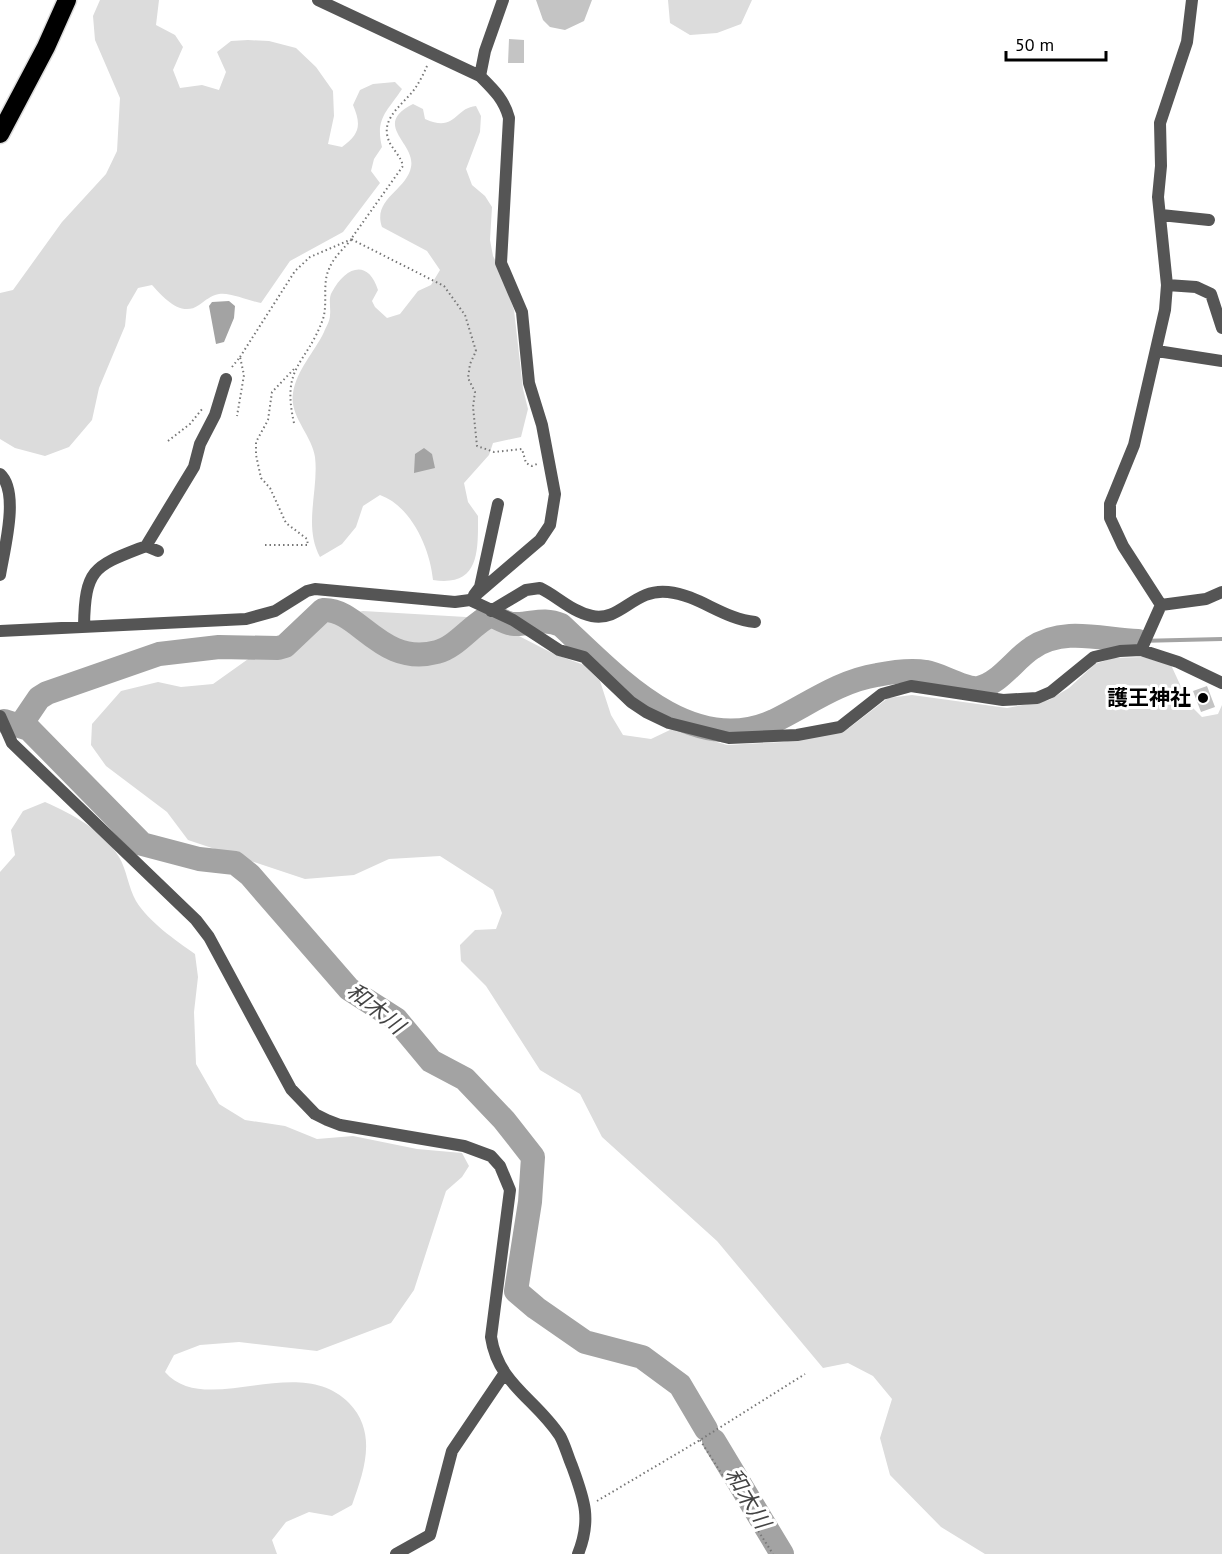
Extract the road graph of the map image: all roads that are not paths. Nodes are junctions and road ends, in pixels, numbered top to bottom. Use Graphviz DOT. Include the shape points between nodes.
graph roads {
  1 [pos="67,0"];
  2 [pos="318,0"];
  3 [pos="503,0"];
  4 [pos="1192,0"];
  5 [pos="480,76"];
  6 [pos="0,134"];
  7 [pos="1161,215"];
  8 [pos="1209,220"];
  9 [pos="1167,285"];
  10 [pos="1222,328"];
  11 [pos="1157,351"];
  12 [pos="1222,361"];
  13 [pos="226,379"];
  14 [pos="0,474"];
  15 [pos="498,504"];
  16 [pos="146,546"];
  17 [pos="158,551"];
  18 [pos="0,575"];
  19 [pos="1222,592"];
  20 [pos="470,600"];
  21 [pos="1161,605"];
  22 [pos="492,611"];
  23 [pos="755,622"];
  24 [pos="84,626"];
  25 [pos="0,631"];
  26 [pos="1143,644"];
  27 [pos="1222,683"];
  28 [pos="0,716"];
  29 [pos="504,1374"];
  30 [pos="396,1554"];
  31 [pos="578,1554"];
  1 -- 6 [label="highway"];
  2 -- 5 [label="street"];
  3 -- 5 [label="street"];
  4 -- 7 [label="street" via="1187,42 1160,123"];
  5 -- 20 [label="street" via="500,96 508,118 501,263 522,312 529,383 551,461 555,494 550,525 540,540"];
  7 -- 8 [label="street"];
  7 -- 9 [label="street"];
  9 -- 10 [label="street" via="1196,287 1211,294"];
  9 -- 11 [label="street"];
  11 -- 12 [label="street"];
  11 -- 21 [label="street" via="1134,445 1110,504 1110,518"];
  13 -- 16 [label="street" via="194,467"];
  14 -- 18 [label="street" via="11,500"];
  15 -- 20 [label="street" via="480,587"];
  16 -- 17 [label="street"];
  16 -- 24 [label="street" via="101,564 93,574 84,603"];
  19 -- 21 [label="street" via="1206,599"];
  20 -- 22 [label="street"];
  20 -- 24 [label="street" via="455,602 315,589 274,611 246,619"];
  21 -- 26 [label="street"];
  22 -- 23 [label="street" via="526,590 540,588 570,608 604,617 643,594 656,591 671,592 739,620"];
  22 -- 26 [label="street" via="559,650 584,657 646,712 669,723 729,738 797,735 840,727 882,694 911,686 995,699 1037,698 1051,692 1094,657"];
  24 -- 25 [label="street"];
  26 -- 27 [label="street"];
  28 -- 29 [label="street" via="12,742 196,920 302,1103 315,1114 340,1125 464,1146 491,1156 500,1166 510,1190 491,1337 494,1356"];
  29 -- 30 [label="street" via="452,1451 430,1535"];
  29 -- 31 [label="street" via="560,1437 586,1506"];
}
